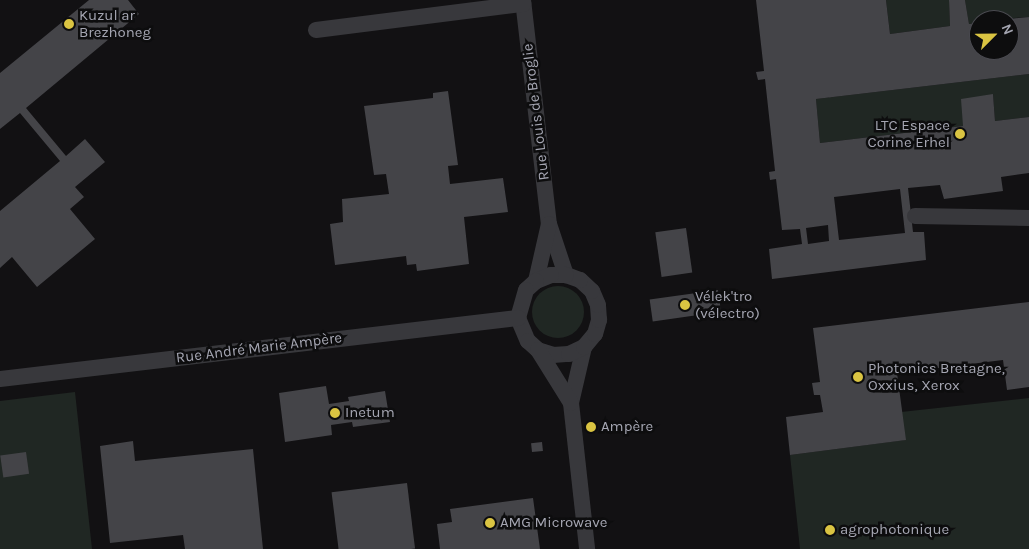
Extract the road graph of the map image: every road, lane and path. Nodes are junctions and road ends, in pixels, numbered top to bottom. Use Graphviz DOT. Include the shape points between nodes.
graph roads {
  1 [pos="523,2"];
  2 [pos="316,30"];
  3 [pos="915,216"];
  4 [pos="1029,218"];
  5 [pos="549,224"];
  6 [pos="566,275"];
  7 [pos="536,281"];
  8 [pos="518,318"];
  9 [pos="584,347"];
  10 [pos="538,350"];
  11 [pos="0,379"];
  12 [pos="571,403"];
  13 [pos="587,549"];
  1 -- 2 [label="street"];
  1 -- 5 [label="street, Rue Louis de Broglie"];
  3 -- 4 [label="street"];
  5 -- 6 [label="street, Rue Louis de Broglie"];
  5 -- 7 [label="street, Rue Louis de Broglie"];
  6 -- 7 [label="street" via="551,275"];
  6 -- 9 [label="street" via="580,280 592,291 598,305 597,327"];
  7 -- 8 [label="street, Rue Louis de Broglie" via="526,290"];
  8 -- 10 [label="street" via="528,342"];
  8 -- 11 [label="street, Rue André Marie Ampère"];
  9 -- 10 [label="street" via="561,355"];
  9 -- 12 [label="street"];
  10 -- 12 [label="street"];
  12 -- 13 [label="street"];
}
